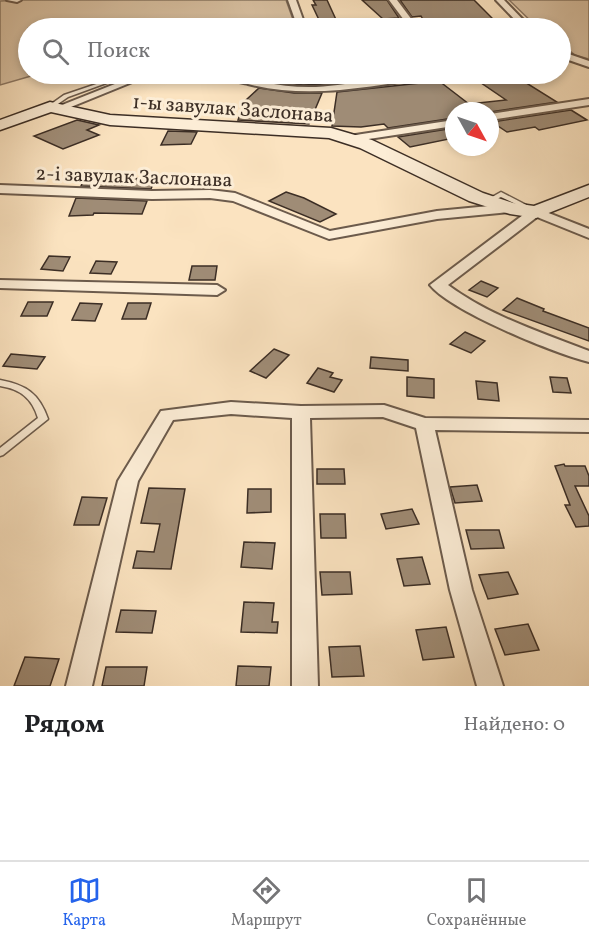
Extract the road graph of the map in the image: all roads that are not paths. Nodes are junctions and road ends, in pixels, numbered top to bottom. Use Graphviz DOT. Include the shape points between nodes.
graph roads {
  1 [pos="12,0"];
  2 [pos="17,0"];
  3 [pos="292,0"];
  4 [pos="393,0"];
  5 [pos="500,0"];
  6 [pos="298,18"];
  7 [pos="406,18"];
  8 [pos="517,18"];
  9 [pos="571,58"];
  10 [pos="589,64"];
  11 [pos="100,84"];
  12 [pos="119,84"];
  13 [pos="257,84"];
  14 [pos="360,84"];
  15 [pos="589,102"];
  16 [pos="53,108"];
  17 [pos="499,116"];
  18 [pos="445,124"];
  19 [pos="0,125"];
  20 [pos="350,139"];
  21 [pos="0,189"];
  22 [pos="589,190"];
  23 [pos="488,201"];
  24 [pos="510,208"];
  25 [pos="536,212"];
  26 [pos="589,234"];
  27 [pos="0,284"];
  28 [pos="217,290"];
  29 [pos="589,357"];
  30 [pos="0,383"];
  31 [pos="301,412"];
  32 [pos="424,424"];
  33 [pos="589,426"];
  34 [pos="0,453"];
  35 [pos="78,686"];
  36 [pos="305,686"];
  37 [pos="490,686"];
  1 -- 2 [label="street"];
  3 -- 6 [label="street"];
  4 -- 7 [label="street"];
  5 -- 8 [label="street"];
  9 -- 10 [label="street"];
  11 -- 16 [label="lane" via="66,96"];
  12 -- 16 [label="street"];
  13 -- 14 [label="street" via="292,89"];
  15 -- 17 [label="street"];
  16 -- 19 [label="street"];
  16 -- 20 [label="street, 1-ы завулак Заслонава" via="110,120 331,133"];
  18 -- 20 [label="street"];
  20 -- 23 [label="street, 1-ы завулак Заслонава"];
  21 -- 24 [label="street, 2-і завулак Заслонава" via="235,197 329,235 437,215"];
  22 -- 25 [label="street"];
  23 -- 24 [label="street, 1-ы завулак Заслонава"];
  23 -- 25 [label="lane" via="501,194"];
  24 -- 25 [label="street, 1-ы завулак Заслонава"];
  25 -- 26 [label="street"];
  25 -- 29 [label="street" via="438,285 492,319"];
  27 -- 28 [label="street"];
  30 -- 34 [label="lane" via="33,395 43,419"];
  31 -- 32 [label="street" via="384,411"];
  31 -- 35 [label="street" via="231,408 167,415 128,481"];
  31 -- 36 [label="street"];
  32 -- 33 [label="street"];
  32 -- 37 [label="street" via="461,590"];
}
